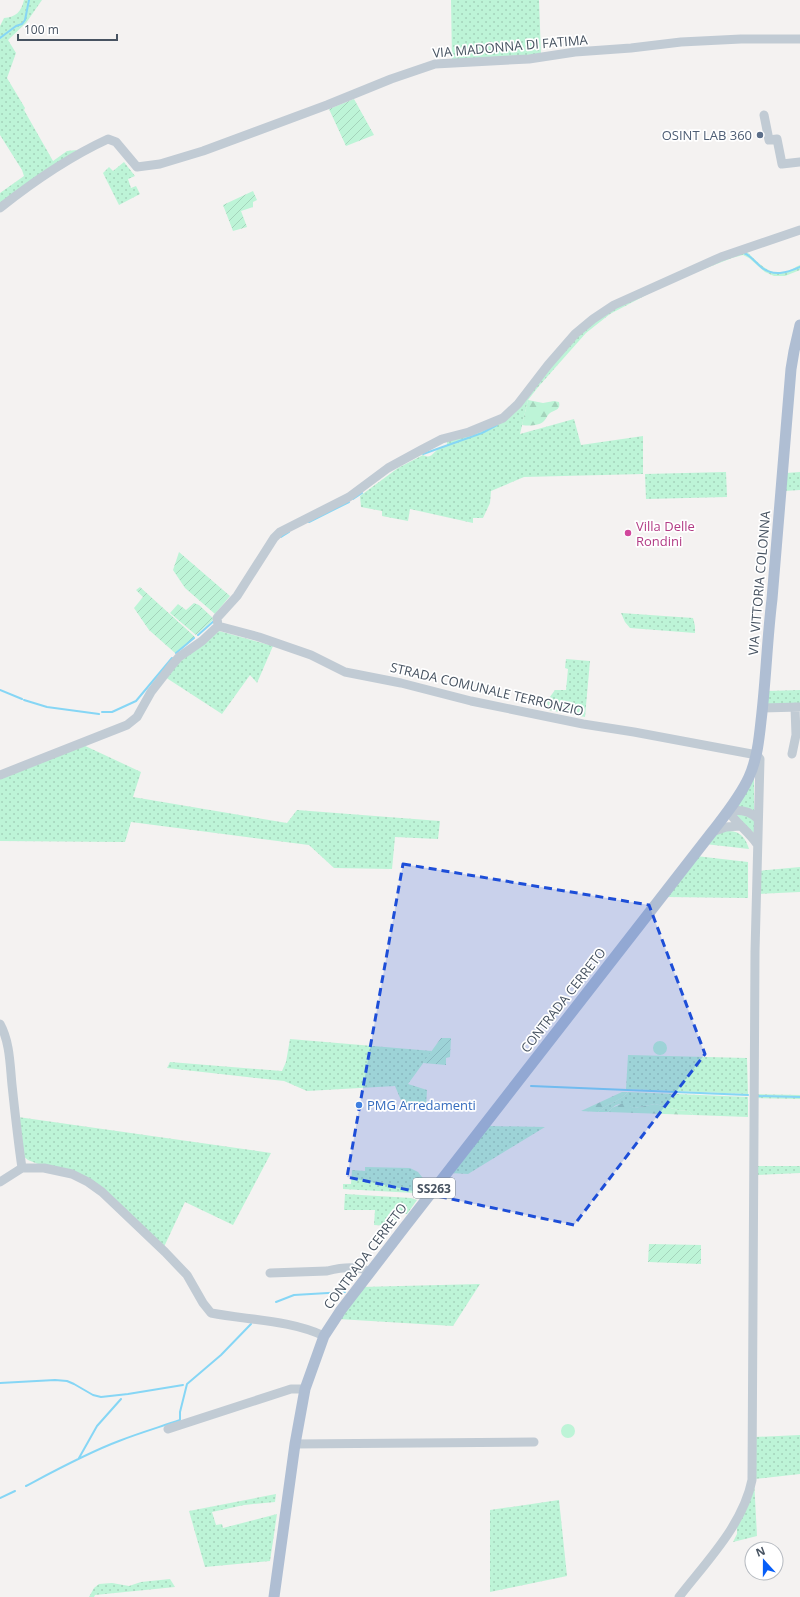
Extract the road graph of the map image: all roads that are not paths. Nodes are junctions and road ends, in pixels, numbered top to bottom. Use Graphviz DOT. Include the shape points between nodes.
graph roads {
  1 [pos="800,38"];
  2 [pos="764,115"];
  3 [pos="800,162"];
  4 [pos="0,208"];
  5 [pos="800,230"];
  6 [pos="800,325"];
  7 [pos="218,626"];
  8 [pos="798,707"];
  9 [pos="762,708"];
  10 [pos="792,754"];
  11 [pos="757,755"];
  12 [pos="0,775"];
  13 [pos="728,811"];
  14 [pos="758,819"];
  15 [pos="740,826"];
  16 [pos="712,832"];
  17 [pos="757,844"];
  18 [pos="0,1024"];
  19 [pos="22,1168"];
  20 [pos="0,1182"];
  21 [pos="370,1272"];
  22 [pos="270,1273"];
  23 [pos="324,1336"];
  24 [pos="305,1389"];
  25 [pos="168,1429"];
  26 [pos="534,1442"];
  27 [pos="295,1444"];
  28 [pos="274,1597"];
  29 [pos="679,1597"];
  1 -- 4 [label="street, VIA MADONNA DI FATIMA" via="681,42 529,59 435,64 203,151 160,164 136,167 116,142 108,139 73,156"];
  2 -- 3 [label="street" via="769,140 776,139 782,164"];
  5 -- 7 [label="street" via="721,257 614,305 593,319 575,334 518,404 503,418 469,432 442,439 388,468 349,497 280,532 237,596 216,618"];
  6 -- 9 [label="main road, VIA VITTORIA COLONNA / SS263" via="791,369"];
  7 -- 11 [label="street, STRADA COMUNALE TERRONZIO" via="311,655 346,672 583,724"];
  7 -- 12 [label="street" via="179,657 151,692 136,717 127,725"];
  8 -- 9 [label="street"];
  8 -- 10 [label="street"];
  9 -- 11 [label="main road, VIA VITTORIA COLONNA / SS263"];
  11 -- 13 [label="main road, VIA VITTORIA COLONNA / SS263" via="749,777"];
  11 -- 14 [label="street" via="760,759"];
  13 -- 14 [label="street" via="746,811"];
  13 -- 15 [label="street"];
  13 -- 16 [label="main road, VIA VITTORIA COLONNA / SS263"];
  14 -- 17 [label="street"];
  15 -- 16 [label="street"];
  15 -- 17 [label="street"];
  16 -- 21 [label="main road, CONTRADA CERRETO / SS263"];
  17 -- 29 [label="street" via="752,1480 749,1496 739,1516"];
  18 -- 19 [label="street" via="6,1039 11,1067"];
  19 -- 20 [label="street"];
  19 -- 23 [label="street" via="44,1168 72,1174 102,1192 187,1275 211,1313 293,1326"];
  21 -- 22 [label="street" via="363,1268"];
  21 -- 23 [label="main road, CONTRADA CERRETO / SS263"];
  23 -- 24 [label="main road, CONTRADA CERRETO / SS263"];
  24 -- 25 [label="street" via="291,1389"];
  24 -- 27 [label="main road, CONTRADA CERRETO / SS263"];
  26 -- 27 [label="street"];
  27 -- 28 [label="main road, CONTRADA CERRETO / SS263"];
}
